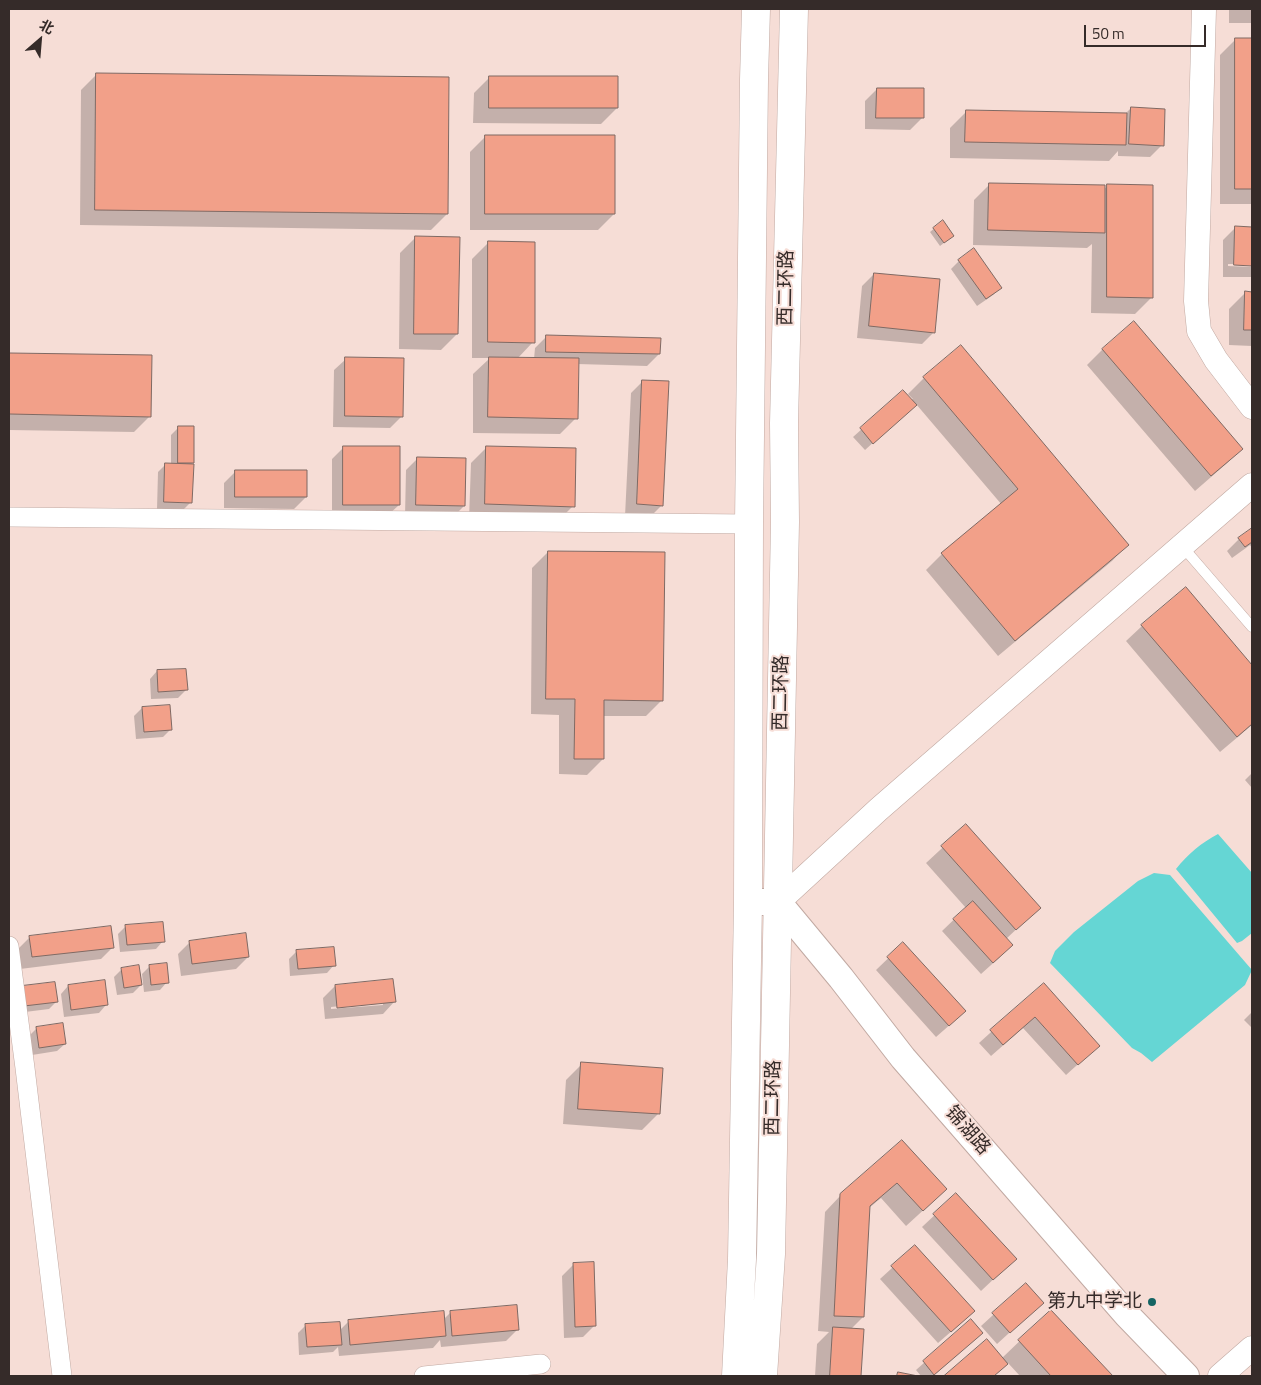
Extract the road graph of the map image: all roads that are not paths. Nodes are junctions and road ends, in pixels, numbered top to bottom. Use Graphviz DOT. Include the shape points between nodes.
graph roads {
  1 [pos="756,9"];
  2 [pos="794,9"];
  3 [pos="1204,9"];
  4 [pos="1252,407"];
  5 [pos="1252,485"];
  6 [pos="9,517"];
  7 [pos="785,522"];
  8 [pos="749,524"];
  9 [pos="1182,546"];
  10 [pos="1252,627"];
  11 [pos="748,902"];
  12 [pos="778,902"];
  13 [pos="9,946"];
  14 [pos="1252,1348"];
  15 [pos="540,1364"];
  16 [pos="62,1376"];
  17 [pos="424,1376"];
  18 [pos="736,1376"];
  19 [pos="763,1376"];
  20 [pos="1186,1376"];
  21 [pos="1220,1376"];
  1 -- 8 [label="main road, 西二环路"];
  2 -- 7 [label="main road, 西二环路"];
  3 -- 4 [label="street" via="1196,301 1199,331 1216,360"];
  5 -- 9 [label="street"];
  6 -- 8 [label="street"];
  7 -- 8 [label="main road"];
  7 -- 12 [label="main road, 西二环路"];
  8 -- 11 [label="main road, 西二环路"];
  9 -- 10 [label="lane"];
  9 -- 12 [label="street" via="879,809"];
  11 -- 12 [label="main road"];
  11 -- 18 [label="main road, 西二环路" via="742,1249"];
  12 -- 19 [label="main road, 西二环路" via="771,1254"];
  12 -- 20 [label="main road, 锦湖路" via="904,1058 1127,1315"];
  13 -- 16 [label="street"];
  14 -- 21 [label="street"];
  15 -- 17 [label="street"];
}
